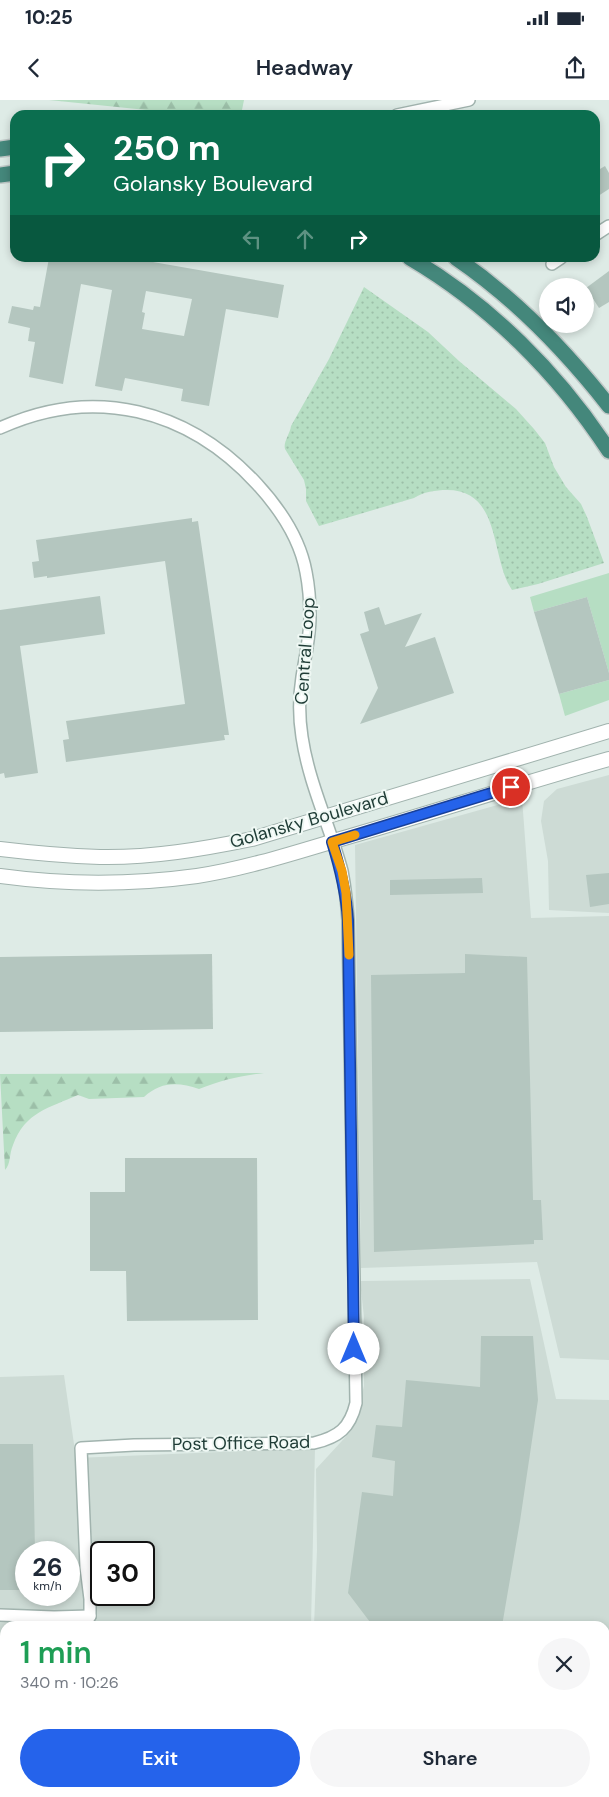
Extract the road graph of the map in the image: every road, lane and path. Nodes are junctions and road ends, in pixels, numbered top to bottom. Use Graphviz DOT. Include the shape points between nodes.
graph roads {
  1 [pos="469,100"];
  2 [pos="421,110"];
  3 [pos="416,262"];
  4 [pos="461,262"];
  5 [pos="609,406"];
  6 [pos="0,428"];
  7 [pos="609,451"];
  8 [pos="609,731"];
  9 [pos="609,759"];
  10 [pos="324,816"];
  11 [pos="332,842"];
  12 [pos="0,849"];
  13 [pos="0,876"];
  14 [pos="0,1615"];
  15 [pos="76,1621"];
  16 [pos="90,1621"];
  1 -- 2 [label="street"];
  3 -- 7 [label="highway" via="468,297 529,351 565,391"];
  4 -- 5 [label="highway" via="528,315"];
  6 -- 10 [label="street, Central Loop" via="40,414 73,408 140,412 172,422 205,439 229,456 264,491 292,534 306,570 310,618 300,707 302,735"];
  8 -- 10 [label="street, Golansky Boulevard"];
  9 -- 11 [label="street, Golansky Boulevard"];
  10 -- 11 [label="street, Central Loop"];
  10 -- 12 [label="street, Golansky Boulevard" via="252,839 193,850 102,857"];
  11 -- 13 [label="street, Golansky Boulevard" via="244,867 153,881 60,882"];
  11 -- 16 [label="street, Post Office Road" via="342,871 348,920 356,1403 353,1415 339,1434 314,1443 81,1448"];
  14 -- 15 [label="street"];
}
